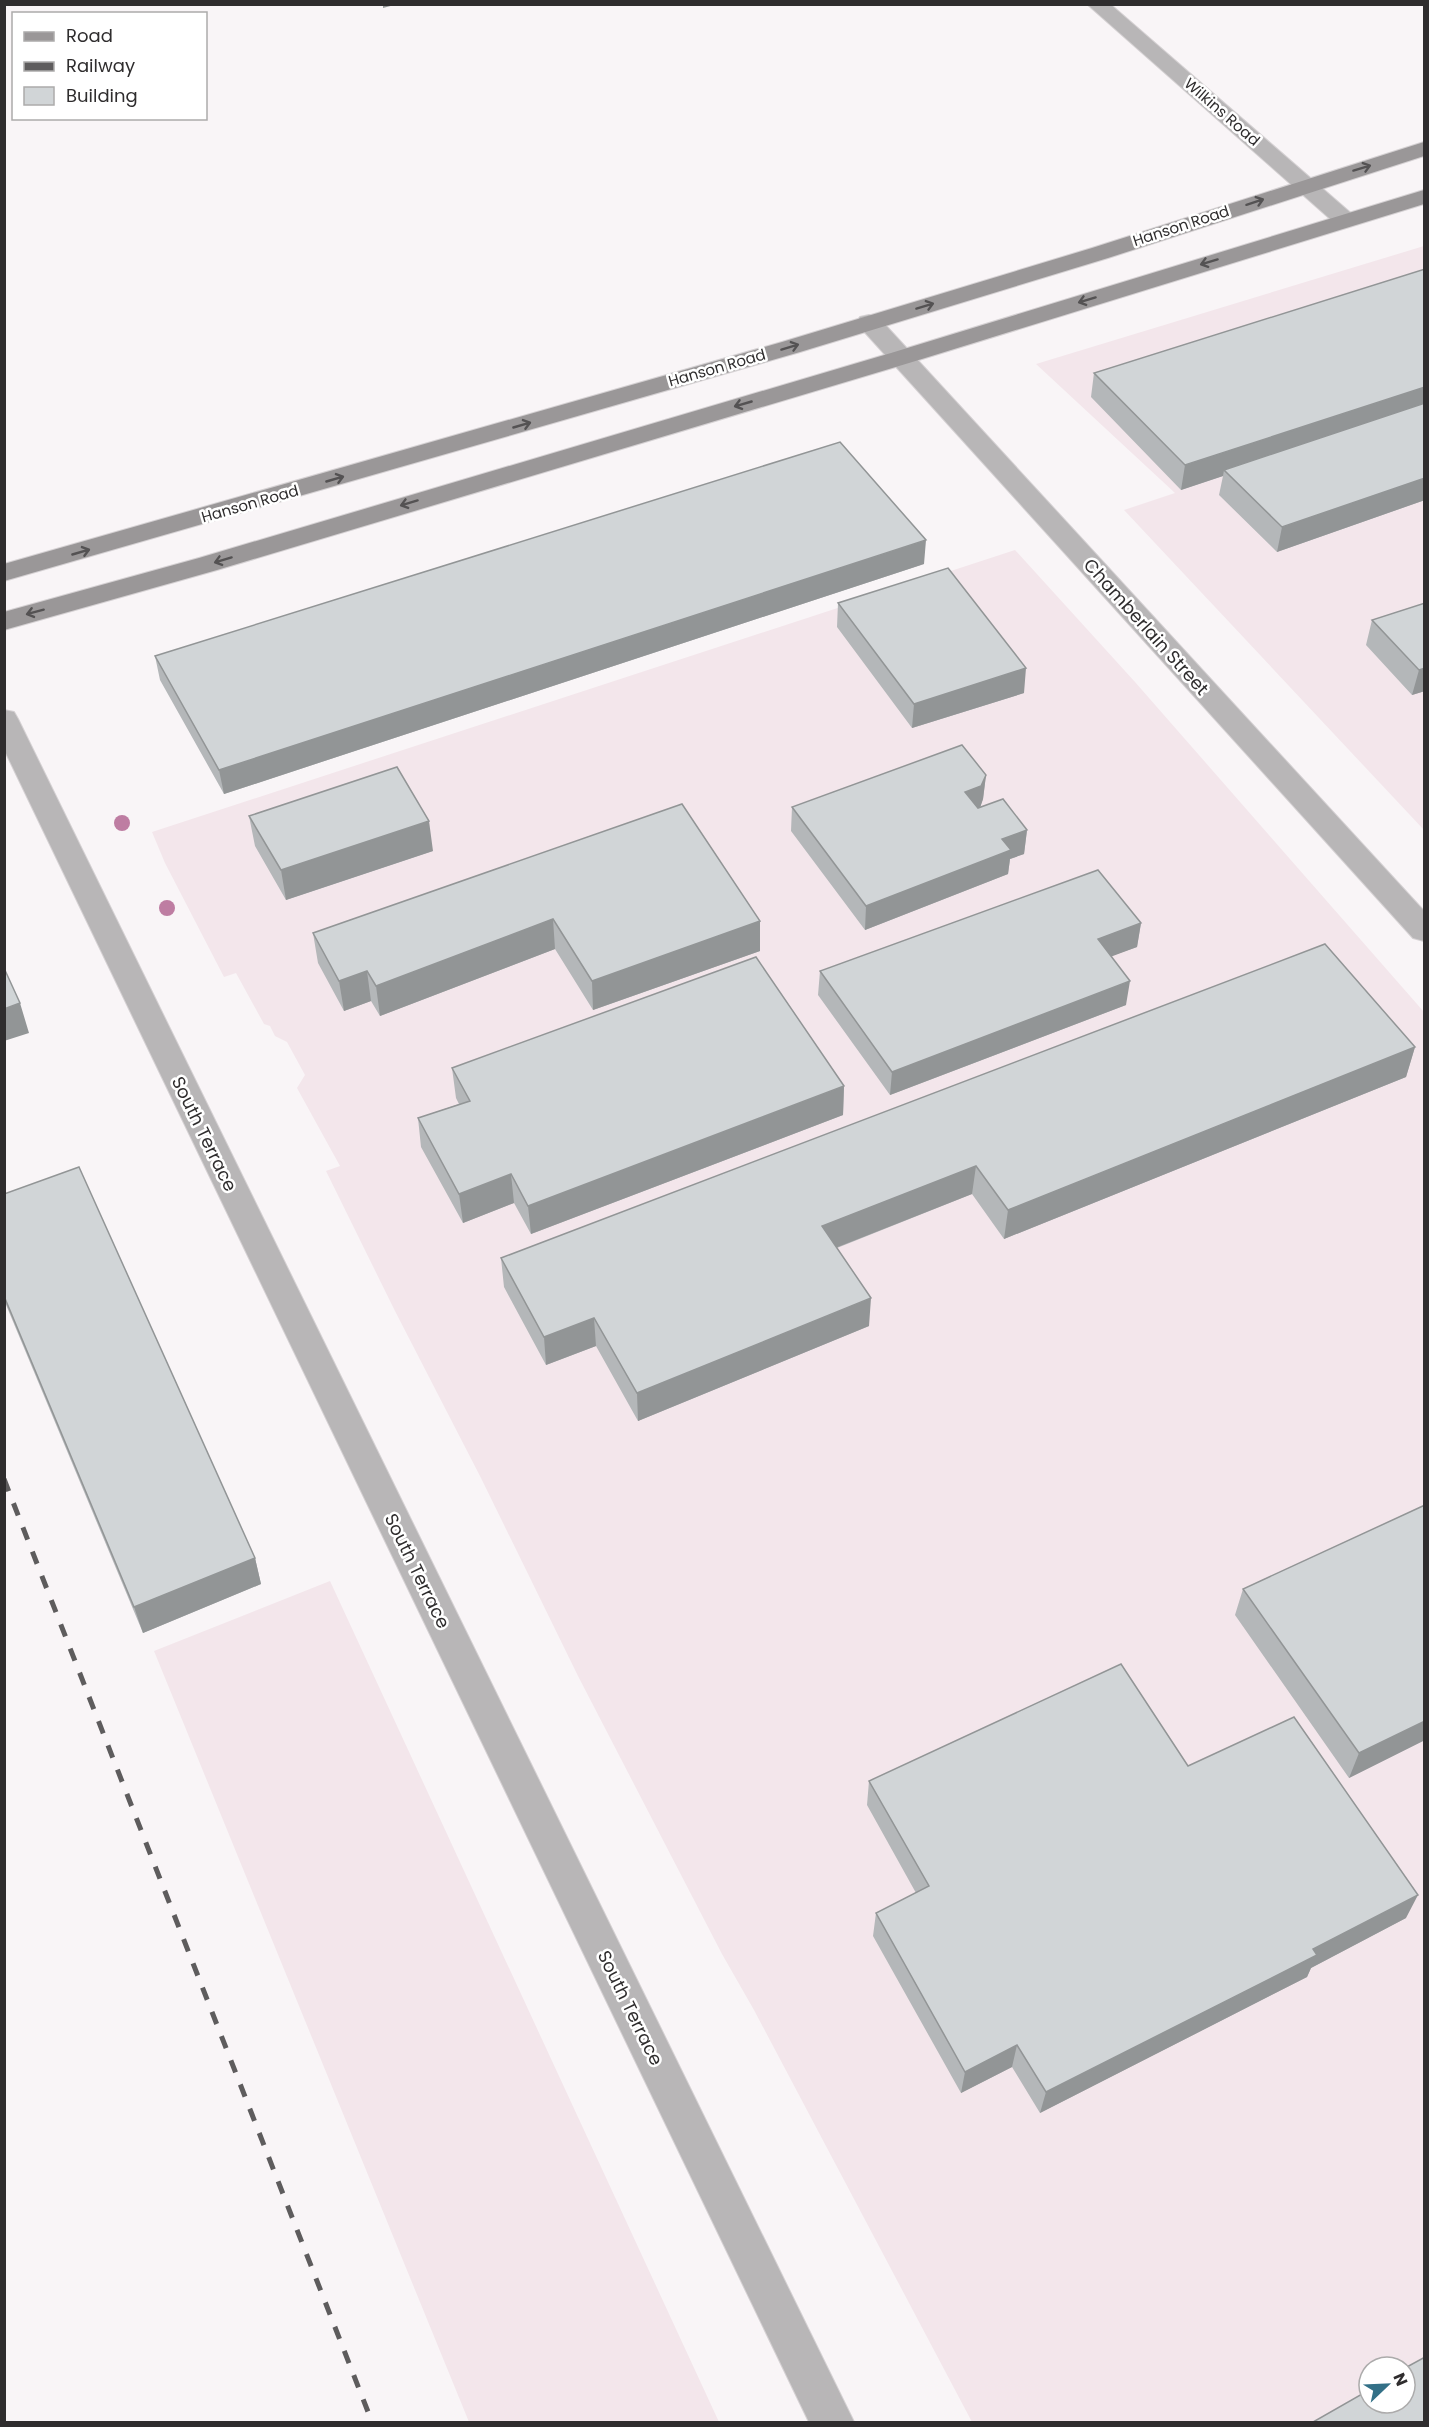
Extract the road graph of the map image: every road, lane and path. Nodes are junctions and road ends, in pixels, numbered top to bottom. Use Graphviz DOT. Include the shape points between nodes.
graph roads {
  1 [pos="1098,4"];
  2 [pos="1425,149"];
  3 [pos="1306,186"];
  4 [pos="1425,197"];
  5 [pos="1345,220"];
  6 [pos="869,322"];
  7 [pos="900,358"];
  8 [pos="50,561"];
  9 [pos="4,573"];
  10 [pos="4,590"];
  11 [pos="4,621"];
  12 [pos="4,719"];
  13 [pos="1425,930"];
  14 [pos="832,2422"];
  1 -- 3 [label="street, Wilkins Road"];
  3 -- 2 [label="main road, Hanson Road, one-way"];
  3 -- 5 [label="street, Wilkins Road"];
  6 -- 3 [label="main road, Hanson Road, one-way"];
  4 -- 5 [label="main road"];
  5 -- 7 [label="main road, one-way"];
  6 -- 7 [label="street, Chamberlain Street"];
  8 -- 6 [label="main road, Hanson Road, one-way"];
  7 -- 11 [label="main road, one-way"];
  7 -- 13 [label="street, Chamberlain Street"];
  8 -- 9 [label="main road, Hanson Road"];
  8 -- 10 [label="main road"];
  12 -- 14 [label="street, South Terrace"];
}
